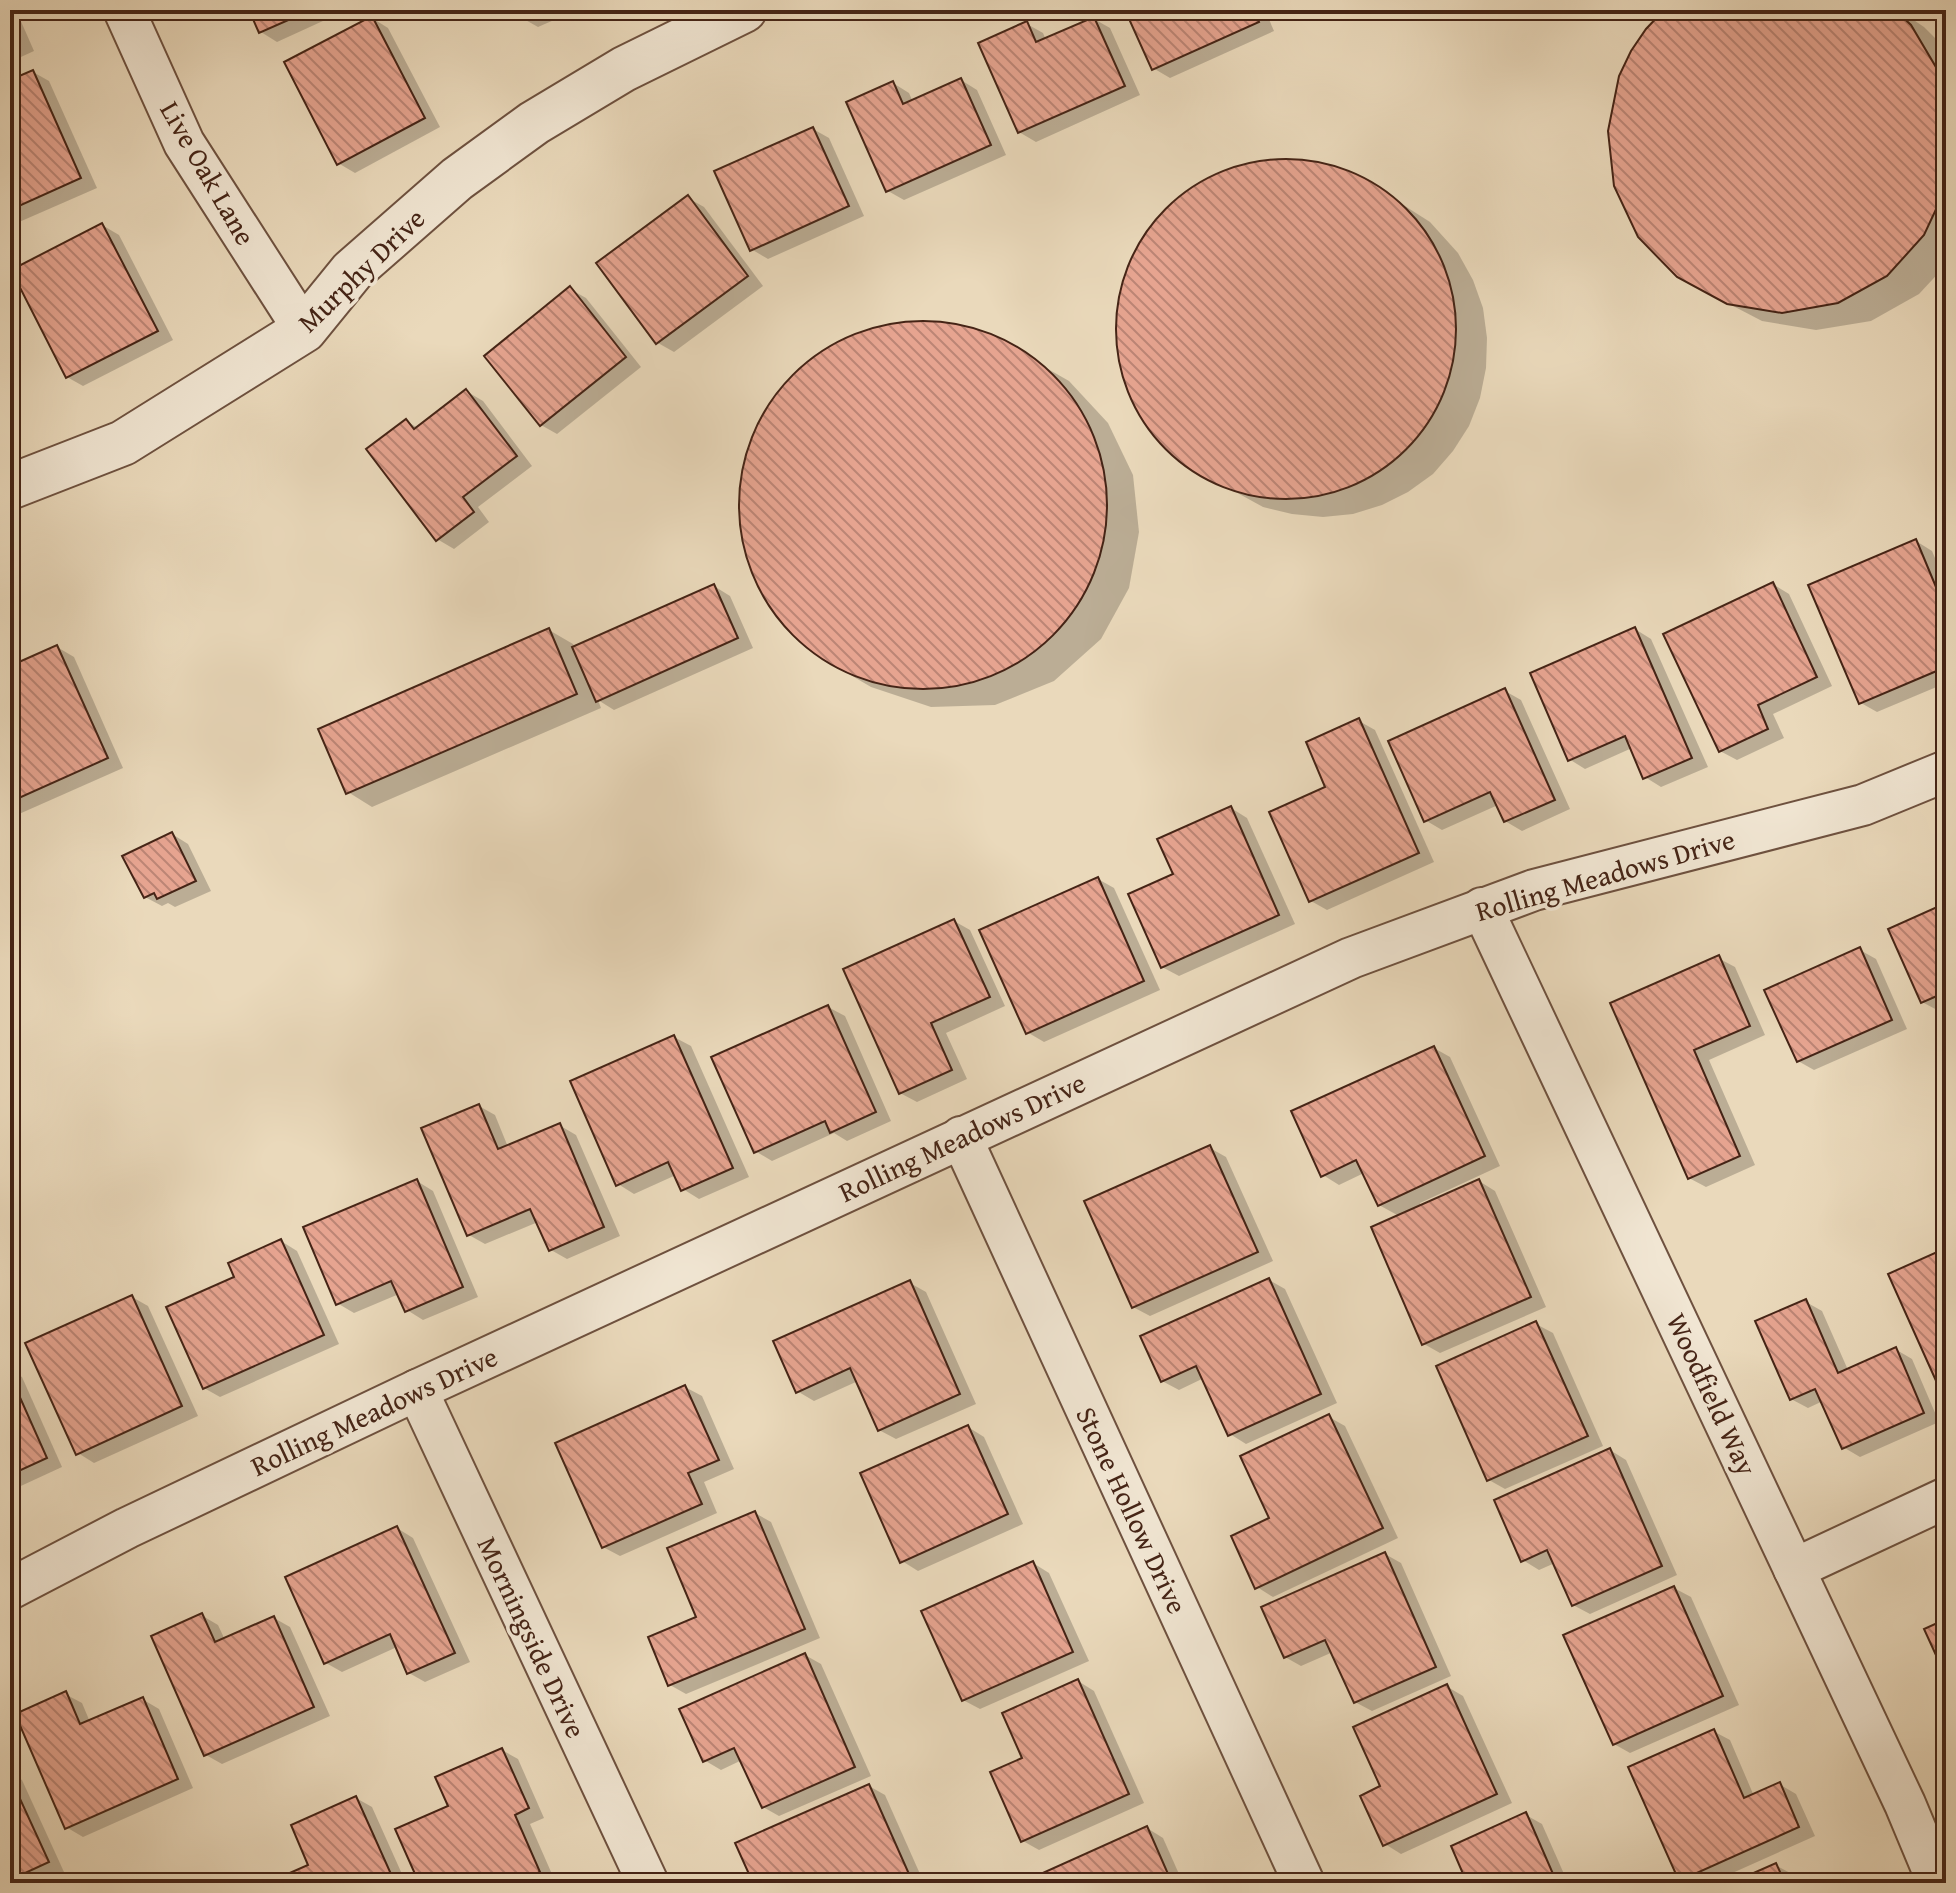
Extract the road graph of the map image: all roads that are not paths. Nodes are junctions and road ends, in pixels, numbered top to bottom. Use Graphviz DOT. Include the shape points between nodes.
graph roads {
  1 [pos="124,10"];
  2 [pos="744,10"];
  3 [pos="304,330"];
  4 [pos="10,487"];
  5 [pos="1946,771"];
  6 [pos="1482,908"];
  7 [pos="961,1137"];
  8 [pos="417,1390"];
  9 [pos="1946,1498"];
  10 [pos="1794,1569"];
  11 [pos="10,1589"];
  12 [pos="648,1883"];
  13 [pos="1304,1883"];
  14 [pos="1938,1883"];
  1 -- 3 [label="street, Live Oak Lane" via="184,143"];
  2 -- 3 [label="street, Murphy Drive" via="624,69 534,123 457,179 352,271"];
  3 -- 4 [label="street, Murphy Drive" via="123,443"];
  5 -- 6 [label="street, Rolling Meadows Drive" via="1863,805"];
  6 -- 7 [label="street, Rolling Meadows Drive" via="1351,958"];
  6 -- 10 [label="street, Woodfield Way"];
  7 -- 8 [label="street, Rolling Meadows Drive"];
  7 -- 13 [label="street, Stone Hollow Drive"];
  8 -- 11 [label="street, Rolling Meadows Drive"];
  8 -- 12 [label="street, Morningside Drive"];
  9 -- 10 [label="street"];
  10 -- 14 [label="street, Woodfield Way"];
}
